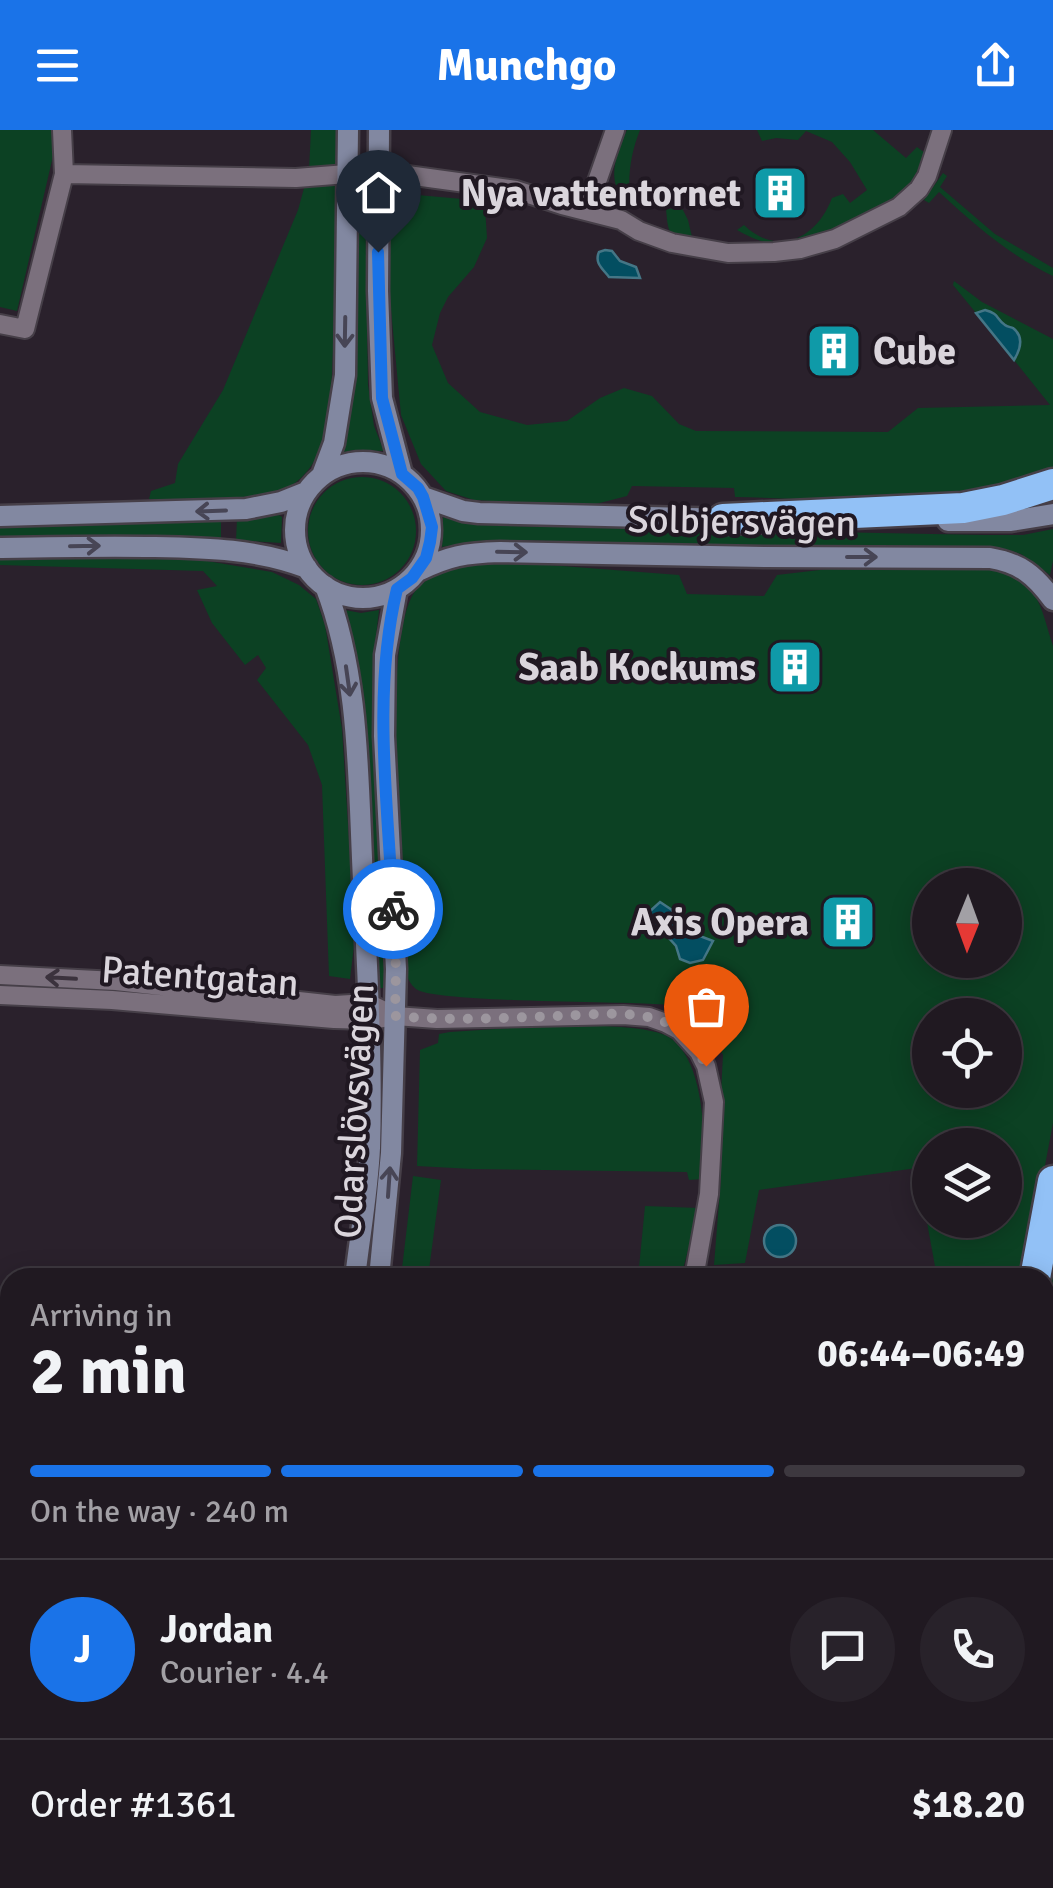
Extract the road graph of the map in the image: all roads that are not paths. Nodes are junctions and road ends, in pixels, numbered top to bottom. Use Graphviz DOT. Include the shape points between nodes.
graph roads {
  1 [pos="62,130"];
  2 [pos="348,130"];
  3 [pos="379,130"];
  4 [pos="615,130"];
  5 [pos="942,130"];
  6 [pos="64,174"];
  7 [pos="347,174"];
  8 [pos="378,174"];
  9 [pos="587,210"];
  10 [pos="0,324"];
  11 [pos="402,474"];
  12 [pos="322,475"];
  13 [pos="1053,484"];
  14 [pos="306,492"];
  15 [pos="423,497"];
  16 [pos="1053,514"];
  17 [pos="0,516"];
  18 [pos="723,519"];
  19 [pos="0,548"];
  20 [pos="306,568"];
  21 [pos="418,571"];
  22 [pos="325,586"];
  23 [pos="397,589"];
  24 [pos="1053,600"];
  25 [pos="0,975"];
  26 [pos="0,995"];
  27 [pos="368,1012"];
  28 [pos="395,1016"];
  29 [pos="1053,1181"];
  30 [pos="355,1268"];
  31 [pos="381,1268"];
  32 [pos="696,1268"];
  33 [pos="1036,1268"];
  1 -- 6 [label="street"];
  2 -- 7 [label="main road"];
  3 -- 8 [label="main road"];
  4 -- 9 [label="street"];
  5 -- 9 [label="street" via="927,176 899,208 850,234 800,249 709,251"];
  6 -- 7 [label="street"];
  6 -- 10 [label="street" via="25,329"];
  7 -- 8 [label="street"];
  7 -- 12 [label="main road, one-way" via="345,374"];
  8 -- 9 [label="street" via="494,186"];
  8 -- 11 [label="main road" via="382,398"];
  11 -- 12 [label="main road" via="354,462"];
  11 -- 15 [label="main road"];
  12 -- 14 [label="main road"];
  13 -- 18 [label="highway" via="963,508"];
  14 -- 17 [label="main road, one-way" via="246,510"];
  14 -- 20 [label="main road" via="295,524"];
  15 -- 18 [label="main road, Solbjersvägen" via="463,511"];
  15 -- 21 [label="main road" via="432,527"];
  16 -- 18 [label="main road, Solbjersvägen" via="1000,521"];
  19 -- 20 [label="main road, one-way" via="198,548 264,555"];
  20 -- 22 [label="main road"];
  21 -- 23 [label="main road"];
  21 -- 24 [label="main road, Solbjersvägen, one-way" via="446,558 500,552 990,558 1025,570"];
  22 -- 23 [label="main road" via="353,597"];
  22 -- 27 [label="main road, Odarslövsvägen, one-way" via="340,632 357,754"];
  23 -- 28 [label="main road, Odarslövsvägen" via="385,655 384,718"];
  27 -- 25 [label="street, Patentgatan, one-way" via="116,981"];
  26 -- 27 [label="street, Patentgatan"];
  27 -- 28 [label="street"];
  27 -- 30 [label="main road, Odarslövsvägen" via="370,1151"];
  31 -- 28 [label="main road, Odarslövsvägen, one-way"];
  28 -- 32 [label="street" via="623,1015 679,1030 706,1066 715,1114"];
  29 -- 33 [label="highway"];
}
